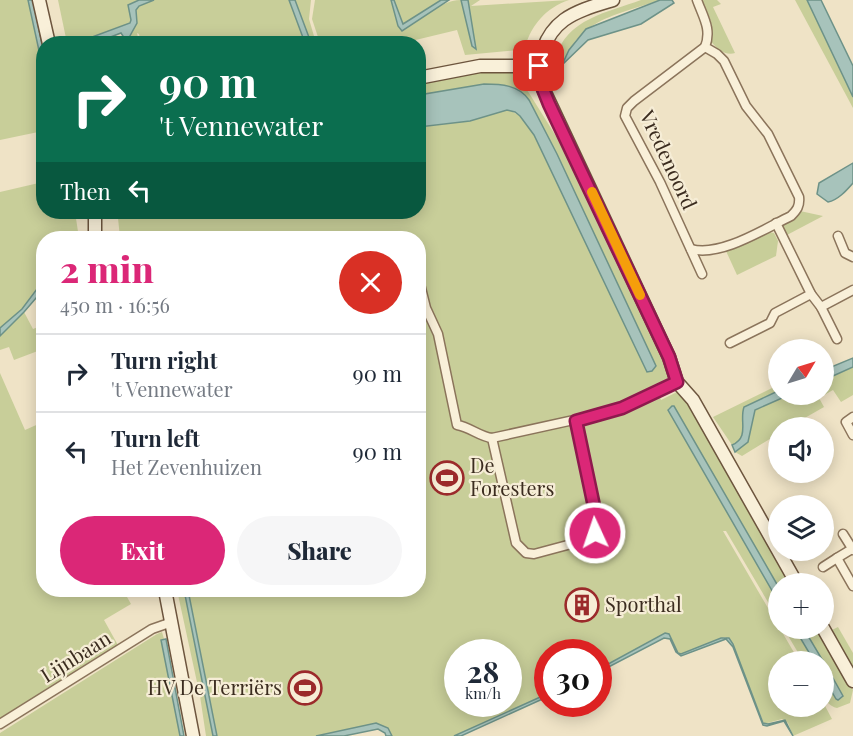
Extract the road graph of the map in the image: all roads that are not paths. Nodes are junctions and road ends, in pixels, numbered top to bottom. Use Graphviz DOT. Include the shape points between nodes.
graph roads {
  1 [pos="39,0"];
  2 [pos="613,0"];
  3 [pos="697,0"];
  4 [pos="47,36"];
  5 [pos="705,47"];
  6 [pos="539,66"];
  7 [pos="426,76"];
  8 [pos="776,223"];
  9 [pos="838,236"];
  10 [pos="691,249"];
  11 [pos="853,257"];
  12 [pos="702,274"];
  13 [pos="853,290"];
  14 [pos="811,294"];
  15 [pos="821,307"];
  16 [pos="426,308"];
  17 [pos="837,339"];
  18 [pos="730,343"];
  19 [pos="677,382"];
  20 [pos="853,417"];
  21 [pos="576,421"];
  22 [pos="853,435"];
  23 [pos="492,438"];
  24 [pos="843,534"];
  25 [pos="853,549"];
  26 [pos="837,558"];
  27 [pos="823,567"];
  28 [pos="850,572"];
  29 [pos="791,573"];
  30 [pos="853,586"];
  31 [pos="167,597"];
  32 [pos="172,622"];
  33 [pos="829,639"];
  34 [pos="853,681"];
  35 [pos="0,724"];
  36 [pos="193,736"];
  1 -- 4 [label="street"];
  2 -- 6 [label="street" via="564,20 551,33"];
  3 -- 5 [label="street" via="709,36"];
  5 -- 8 [label="street" via="724,61 746,106 768,134 799,197 798,209"];
  5 -- 10 [label="street, Vredenoord" via="634,101 625,116"];
  6 -- 7 [label="street" via="480,66"];
  6 -- 19 [label="street" via="549,104 666,348"];
  8 -- 10 [label="street" via="711,251"];
  8 -- 14 [label="street"];
  9 -- 11 [label="street" via="845,253"];
  10 -- 12 [label="street, Vredenoord"];
  13 -- 15 [label="street"];
  14 -- 15 [label="street"];
  14 -- 18 [label="street" via="775,313 771,323"];
  15 -- 17 [label="street"];
  16 -- 23 [label="street" via="438,334 457,425"];
  19 -- 21 [label="street" via="622,408"];
  19 -- 29 [label="street" via="693,400"];
  20 -- 22 [label="street" via="846,422"];
  21 -- 23 [label="street"];
  21 -- 23 [label="street" via="595,511 595,533 582,542 534,554 526,553 516,543"];
  24 -- 25 [label="street"];
  25 -- 26 [label="street"];
  26 -- 27 [label="street"];
  26 -- 28 [label="street"];
  28 -- 30 [label="street"];
  31 -- 32 [label="street"];
  32 -- 35 [label="street, Lijnbaan" via="152,629"];
  32 -- 36 [label="street"];
  33 -- 34 [label="street"];
}
